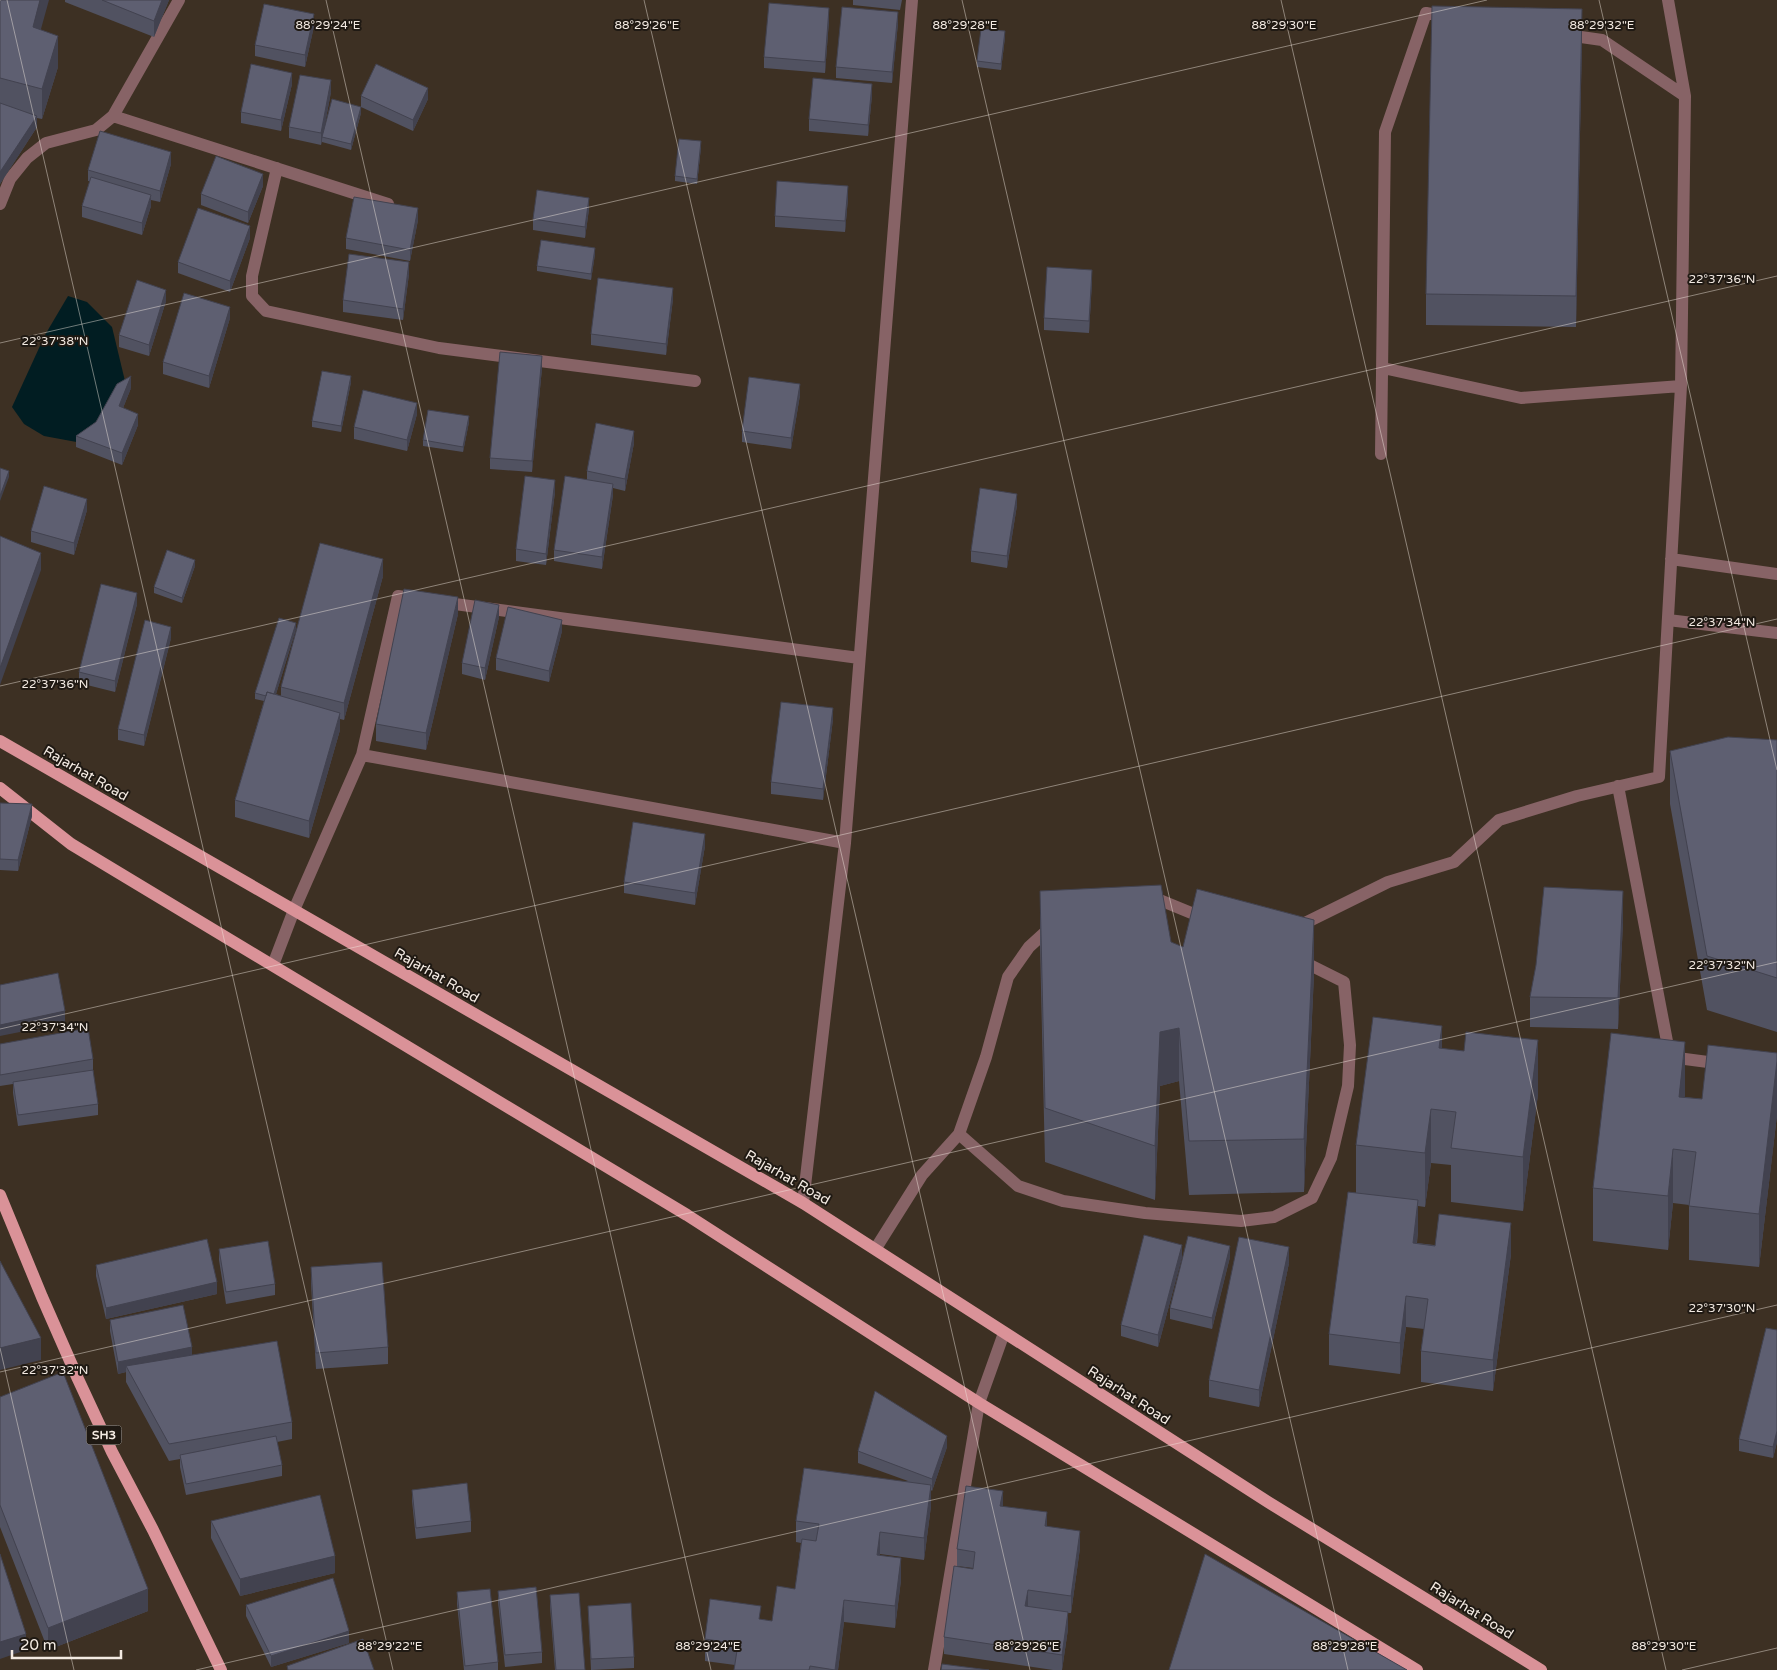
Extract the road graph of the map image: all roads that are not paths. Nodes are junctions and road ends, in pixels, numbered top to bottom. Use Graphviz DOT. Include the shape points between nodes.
graph roads {
  1 [pos="179,0"];
  2 [pos="912,0"];
  3 [pos="1668,0"];
  4 [pos="1465,19"];
  5 [pos="1553,33"];
  6 [pos="1685,96"];
  7 [pos="113,116"];
  8 [pos="277,168"];
  9 [pos="0,204"];
  10 [pos="388,204"];
  11 [pos="1383,368"];
  12 [pos="695,380"];
  13 [pos="1681,386"];
  14 [pos="1381,454"];
  15 [pos="1671,559"];
  16 [pos="1777,574"];
  17 [pos="1668,620"];
  18 [pos="1777,633"];
  19 [pos="859,658"];
  20 [pos="0,741"];
  21 [pos="362,755"];
  22 [pos="1618,786"];
  23 [pos="0,788"];
  24 [pos="845,843"];
  25 [pos="1138,891"];
  26 [pos="294,910"];
  27 [pos="1064,914"];
  28 [pos="1220,924"];
  29 [pos="1282,934"];
  30 [pos="1291,956"];
  31 [pos="273,965"];
  32 [pos="1738,1066"];
  33 [pos="959,1134"];
  34 [pos="0,1195"];
  35 [pos="803,1203"];
  36 [pos="876,1248"];
  37 [pos="1004,1333"];
  38 [pos="979,1403"];
  39 [pos="221,1670"];
  40 [pos="934,1670"];
  41 [pos="1417,1670"];
  42 [pos="1541,1670"];
  1 -- 7 [label="street"];
  2 -- 19 [label="street"];
  3 -- 6 [label="street"];
  4 -- 11 [label="street" via="1426,13 1385,132"];
  5 -- 6 [label="street" via="1602,40"];
  6 -- 13 [label="street"];
  7 -- 8 [label="street"];
  7 -- 9 [label="street" via="96,130 46,143 27,158 10,179"];
  8 -- 10 [label="street"];
  8 -- 12 [label="street" via="252,276 252,296 266,311 439,348"];
  11 -- 13 [label="street" via="1521,398"];
  11 -- 14 [label="street"];
  13 -- 15 [label="street"];
  15 -- 16 [label="street"];
  15 -- 17 [label="street"];
  17 -- 18 [label="street"];
  17 -- 22 [label="street" via="1659,776"];
  19 -- 21 [label="street" via="398,596"];
  19 -- 24 [label="street"];
  20 -- 26 [label="main road, Rajarhat Road"];
  21 -- 24 [label="street"];
  21 -- 26 [label="street"];
  22 -- 29 [label="street" via="1499,820 1454,862 1388,882"];
  22 -- 32 [label="street" via="1670,1058"];
  23 -- 31 [label="main road" via="71,844"];
  24 -- 35 [label="street"];
  25 -- 28 [label="street"];
  26 -- 31 [label="street"];
  26 -- 35 [label="main road, Rajarhat Road"];
  27 -- 33 [label="street" via="1029,947 1008,978 986,1057"];
  30 -- 33 [label="street" via="1344,982 1350,1046 1348,1086 1331,1158 1312,1198 1274,1217 1241,1221 1145,1213 1063,1201 1018,1186"];
  31 -- 38 [label="main road" via="687,1215"];
  33 -- 36 [label="street" via="922,1175"];
  34 -- 39 [label="main road, SH3" via="78,1379"];
  35 -- 36 [label="main road, Rajarhat Road"];
  36 -- 37 [label="main road, Rajarhat Road"];
  37 -- 38 [label="street"];
  37 -- 42 [label="main road, Rajarhat Road" via="1268,1502"];
  38 -- 40 [label="street"];
  38 -- 41 [label="main road"];
}
